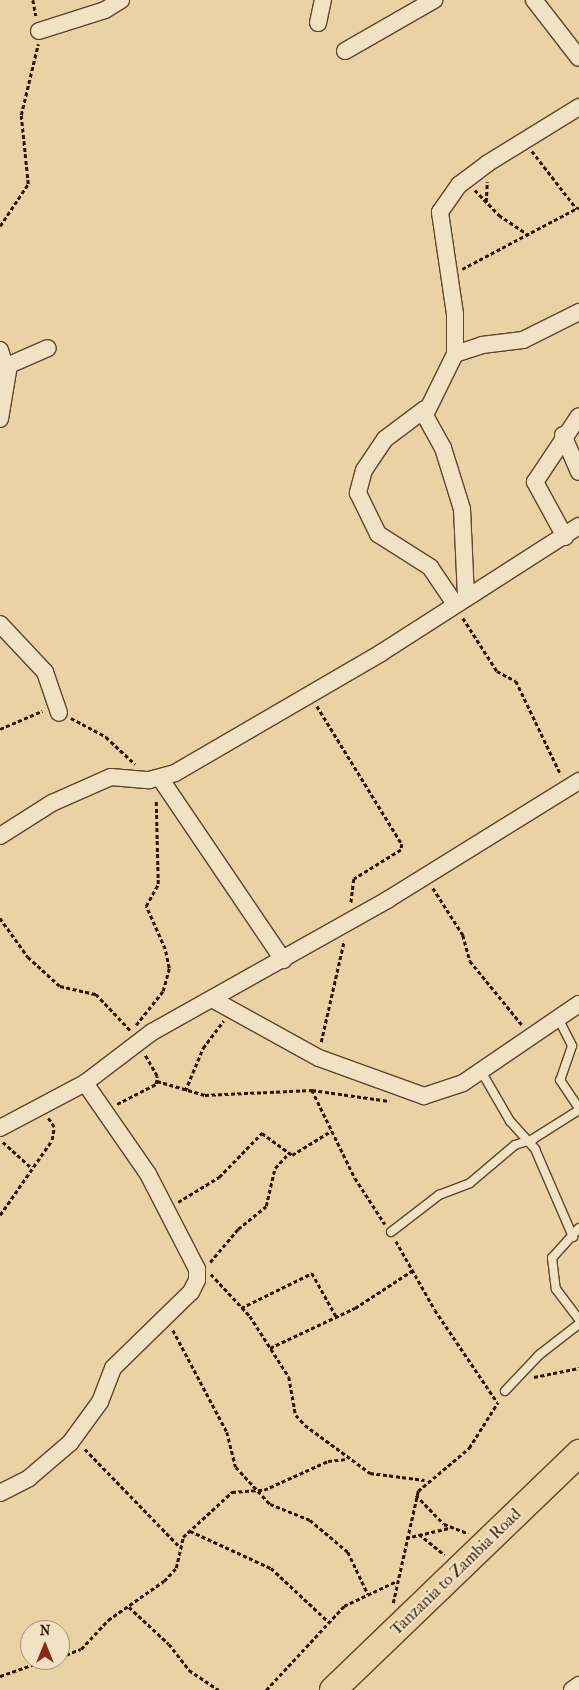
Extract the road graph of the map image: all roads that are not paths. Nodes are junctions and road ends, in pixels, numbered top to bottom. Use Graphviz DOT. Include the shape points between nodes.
graph roads {
  1 [pos="121,0"];
  2 [pos="323,0"];
  3 [pos="434,0"];
  4 [pos="534,0"];
  5 [pos="318,23"];
  6 [pos="39,31"];
  7 [pos="345,51"];
  8 [pos="579,58"];
  9 [pos="579,107"];
  10 [pos="579,312"];
  11 [pos="48,348"];
  12 [pos="0,350"];
  13 [pos="455,354"];
  14 [pos="5,367"];
  15 [pos="2,394"];
  16 [pos="425,409"];
  17 [pos="579,416"];
  18 [pos="0,420"];
  19 [pos="563,435"];
  20 [pos="579,472"];
  21 [pos="579,526"];
  22 [pos="565,538"];
  23 [pos="460,600"];
  24 [pos="0,624"];
  25 [pos="59,712"];
  26 [pos="154,779"];
  27 [pos="573,785"];
  28 [pos="0,836"];
  29 [pos="283,960"];
  30 [pos="212,999"];
  31 [pos="579,1004"];
  32 [pos="558,1018"];
  33 [pos="481,1071"];
  34 [pos="85,1083"];
  35 [pos="579,1109"];
  36 [pos="0,1128"];
  37 [pos="525,1140"];
  38 [pos="579,1228"];
  39 [pos="391,1232"];
  40 [pos="573,1237"];
  41 [pos="579,1320"];
  42 [pos="579,1324"];
  43 [pos="505,1391"];
  44 [pos="579,1453"];
  45 [pos="0,1493"];
  46 [pos="579,1685"];
  47 [pos="333,1690"];
  48 [pos="572,1690"];
  1 -- 6 [label="street" via="105,10"];
  2 -- 5 [label="street"];
  3 -- 7 [label="street"];
  4 -- 8 [label="street"];
  9 -- 13 [label="street" via="466,179 440,212 450,275"];
  10 -- 13 [label="street" via="523,340 482,345"];
  11 -- 14 [label="street"];
  12 -- 14 [label="street"];
  13 -- 16 [label="street"];
  14 -- 15 [label="street"];
  15 -- 18 [label="street"];
  16 -- 23 [label="street" via="462,510"];
  16 -- 23 [label="street" via="385,439 364,470 358,493 378,534 430,567"];
  17 -- 19 [label="street"];
  19 -- 20 [label="street"];
  19 -- 22 [label="street" via="535,482 537,493"];
  21 -- 22 [label="street"];
  22 -- 23 [label="street"];
  23 -- 26 [label="street" via="310,694"];
  24 -- 25 [label="street" via="45,672"];
  26 -- 28 [label="street" via="111,777 52,803"];
  26 -- 29 [label="street"];
  27 -- 29 [label="street"];
  29 -- 30 [label="street"];
  30 -- 33 [label="street" via="319,1058 417,1095 443,1091"];
  30 -- 34 [label="street" via="138,1042"];
  31 -- 32 [label="street"];
  32 -- 33 [label="street"];
  32 -- 35 [label="lane" via="572,1046 560,1080"];
  33 -- 37 [label="lane"];
  34 -- 36 [label="street"];
  34 -- 45 [label="street" via="106,1110 166,1209 198,1275 191,1292 113,1368 100,1402 70,1443 30,1478"];
  35 -- 37 [label="lane"];
  37 -- 39 [label="lane" via="470,1183 439,1195"];
  37 -- 40 [label="lane" via="535,1150"];
  38 -- 40 [label="lane"];
  40 -- 41 [label="lane" via="552,1260 558,1292"];
  42 -- 43 [label="lane" via="539,1355"];
  44 -- 47 [label="highway, Tanzania to Zambia Road"];
  46 -- 48 [label="street"];
}
